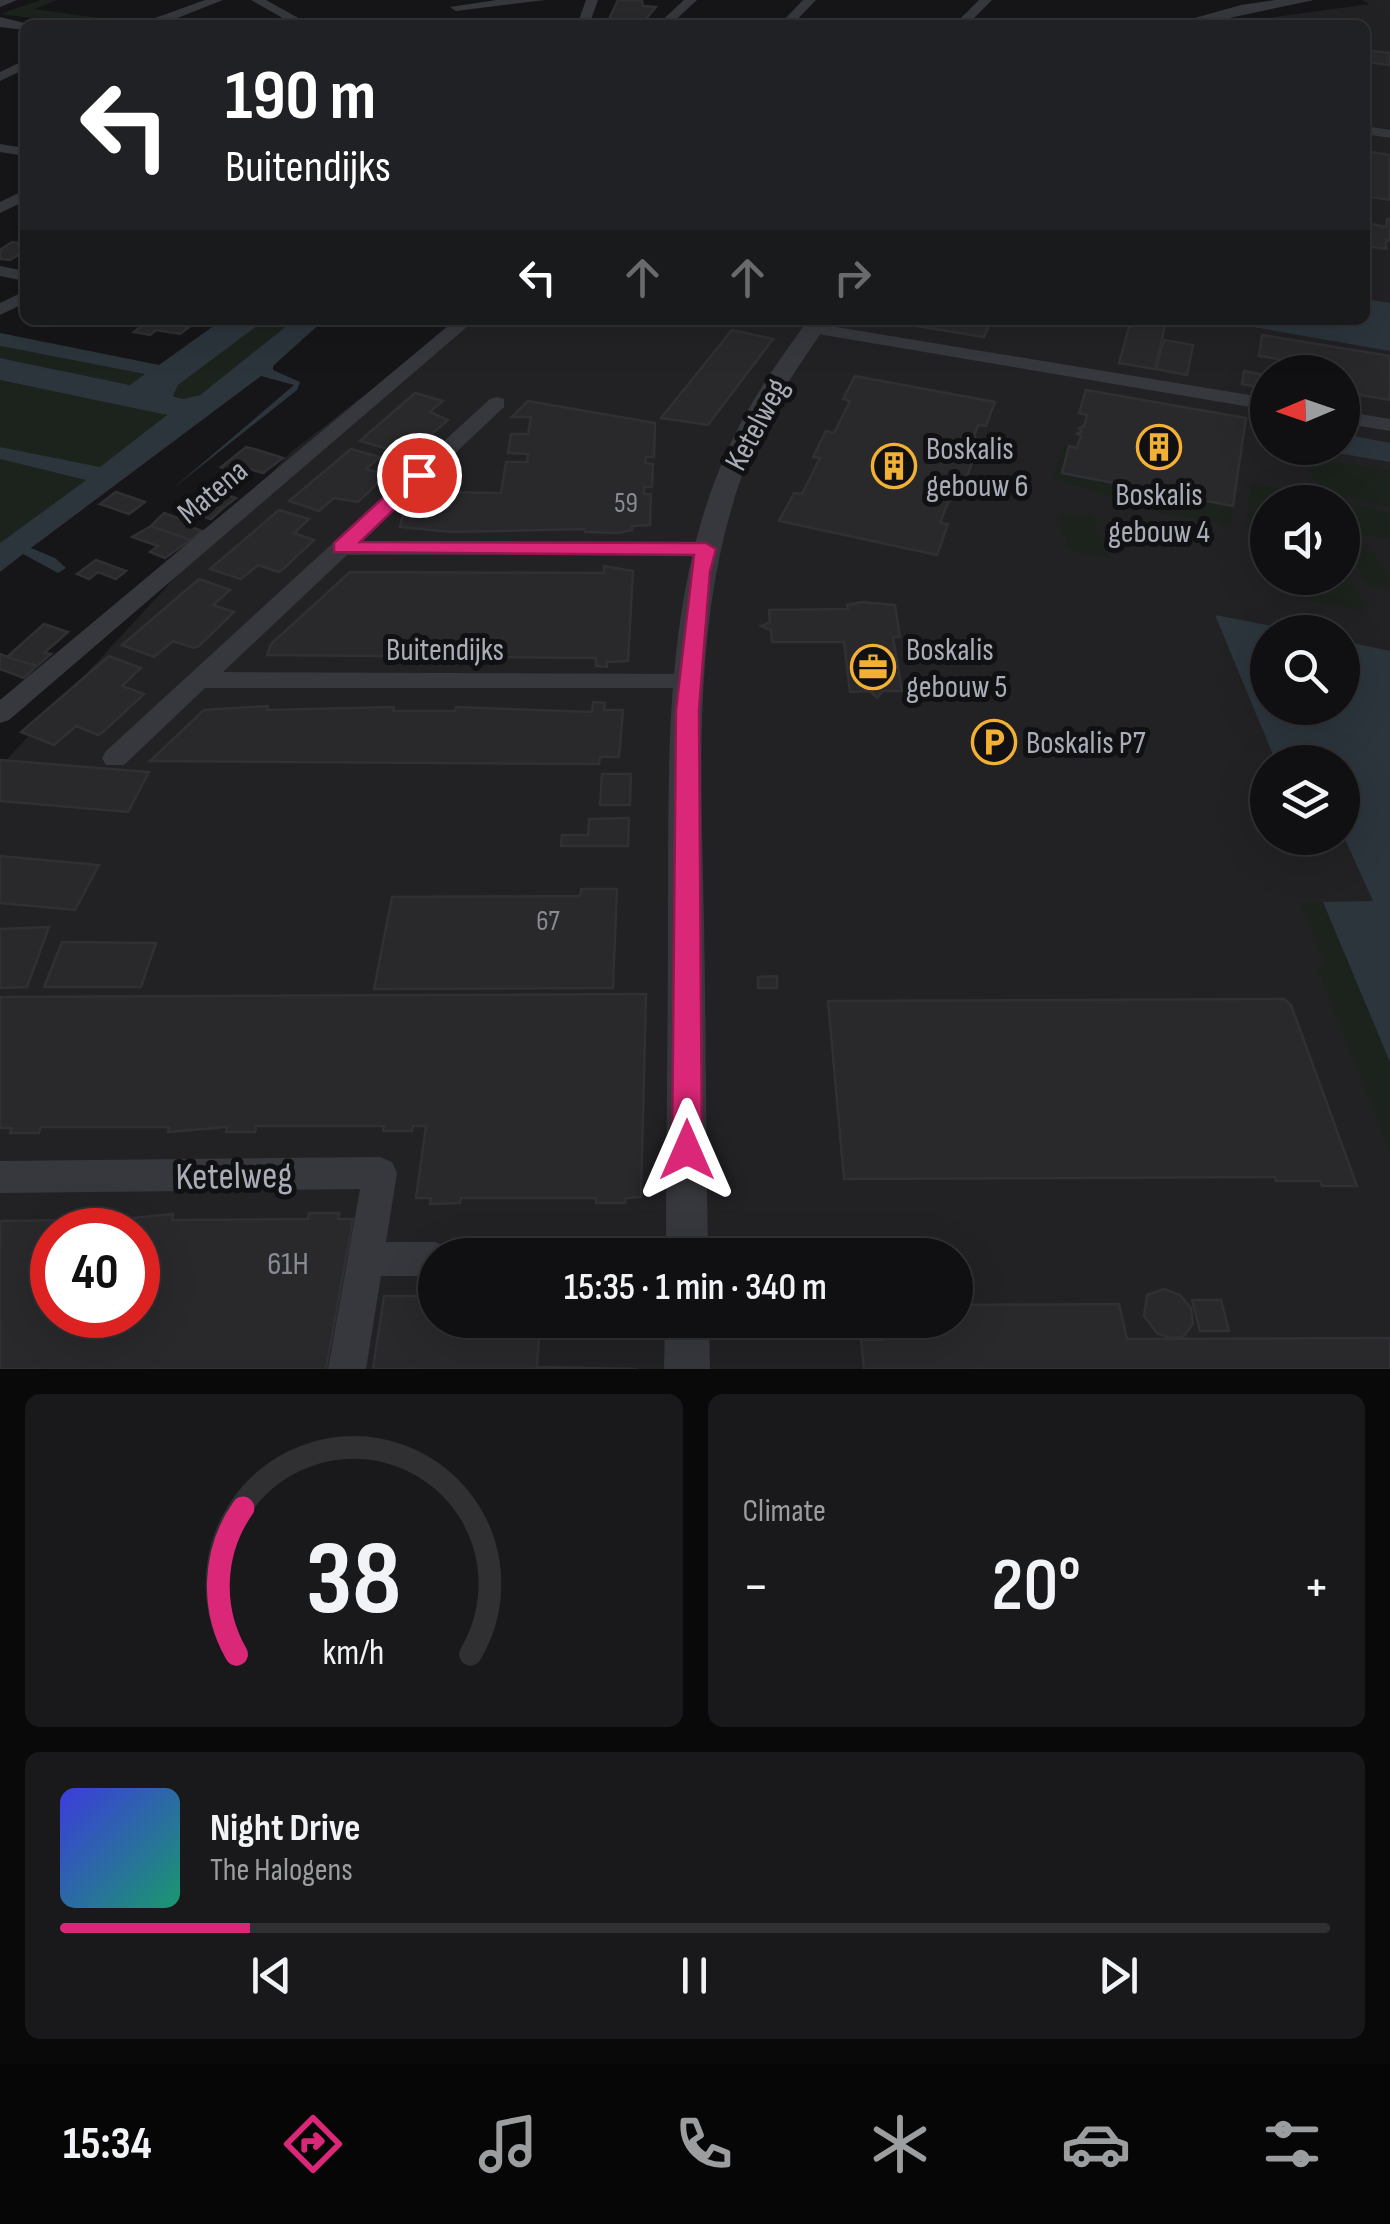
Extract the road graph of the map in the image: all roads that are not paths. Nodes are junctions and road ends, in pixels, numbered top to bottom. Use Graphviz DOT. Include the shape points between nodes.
graph roads {
  1 [pos="11,0"];
  2 [pos="216,0"];
  3 [pos="257,0"];
  4 [pos="538,0"];
  5 [pos="691,0"];
  6 [pos="810,0"];
  7 [pos="986,0"];
  8 [pos="1307,0"];
  9 [pos="0,3"];
  10 [pos="452,4"];
  11 [pos="156,20"];
  12 [pos="295,20"];
  13 [pos="669,20"];
  14 [pos="790,20"];
  15 [pos="965,20"];
  16 [pos="1198,20"];
  17 [pos="460,325"];
  18 [pos="814,325"];
  19 [pos="819,325"];
  20 [pos="1250,401"];
  21 [pos="497,402"];
  22 [pos="1360,420"];
  23 [pos="1390,425"];
  24 [pos="341,548"];
  25 [pos="706,549"];
  26 [pos="202,680"];
  27 [pos="688,682"];
  28 [pos="0,714"];
  29 [pos="115,758"];
  30 [pos="0,1177"];
  31 [pos="688,1238"];
  32 [pos="418,1259"];
  33 [pos="366,1260"];
  34 [pos="687,1338"];
  35 [pos="348,1369"];
  36 [pos="687,1369"];
  1 -- 9 [label="street"];
  2 -- 11 [label="street"];
  3 -- 12 [label="street"];
  4 -- 10 [label="street"];
  5 -- 13 [label="street"];
  6 -- 14 [label="street"];
  7 -- 15 [label="street"];
  8 -- 16 [label="street"];
  17 -- 28 [label="street, Matena"];
  18 -- 25 [label="street, Ketelweg" via="732,458"];
  19 -- 20 [label="street"];
  21 -- 24 [label="street"];
  22 -- 23 [label="street"];
  24 -- 25 [label="street"];
  24 -- 26 [label="street"];
  25 -- 27 [label="street, Ketelweg"];
  26 -- 27 [label="street, Buitendijks"];
  26 -- 29 [label="street"];
  27 -- 31 [label="street, Ketelweg"];
  30 -- 33 [label="street, Ketelweg" via="380,1173"];
  32 -- 33 [label="street"];
  33 -- 35 [label="street, Ketelweg"];
  34 -- 36 [label="street"];
}
